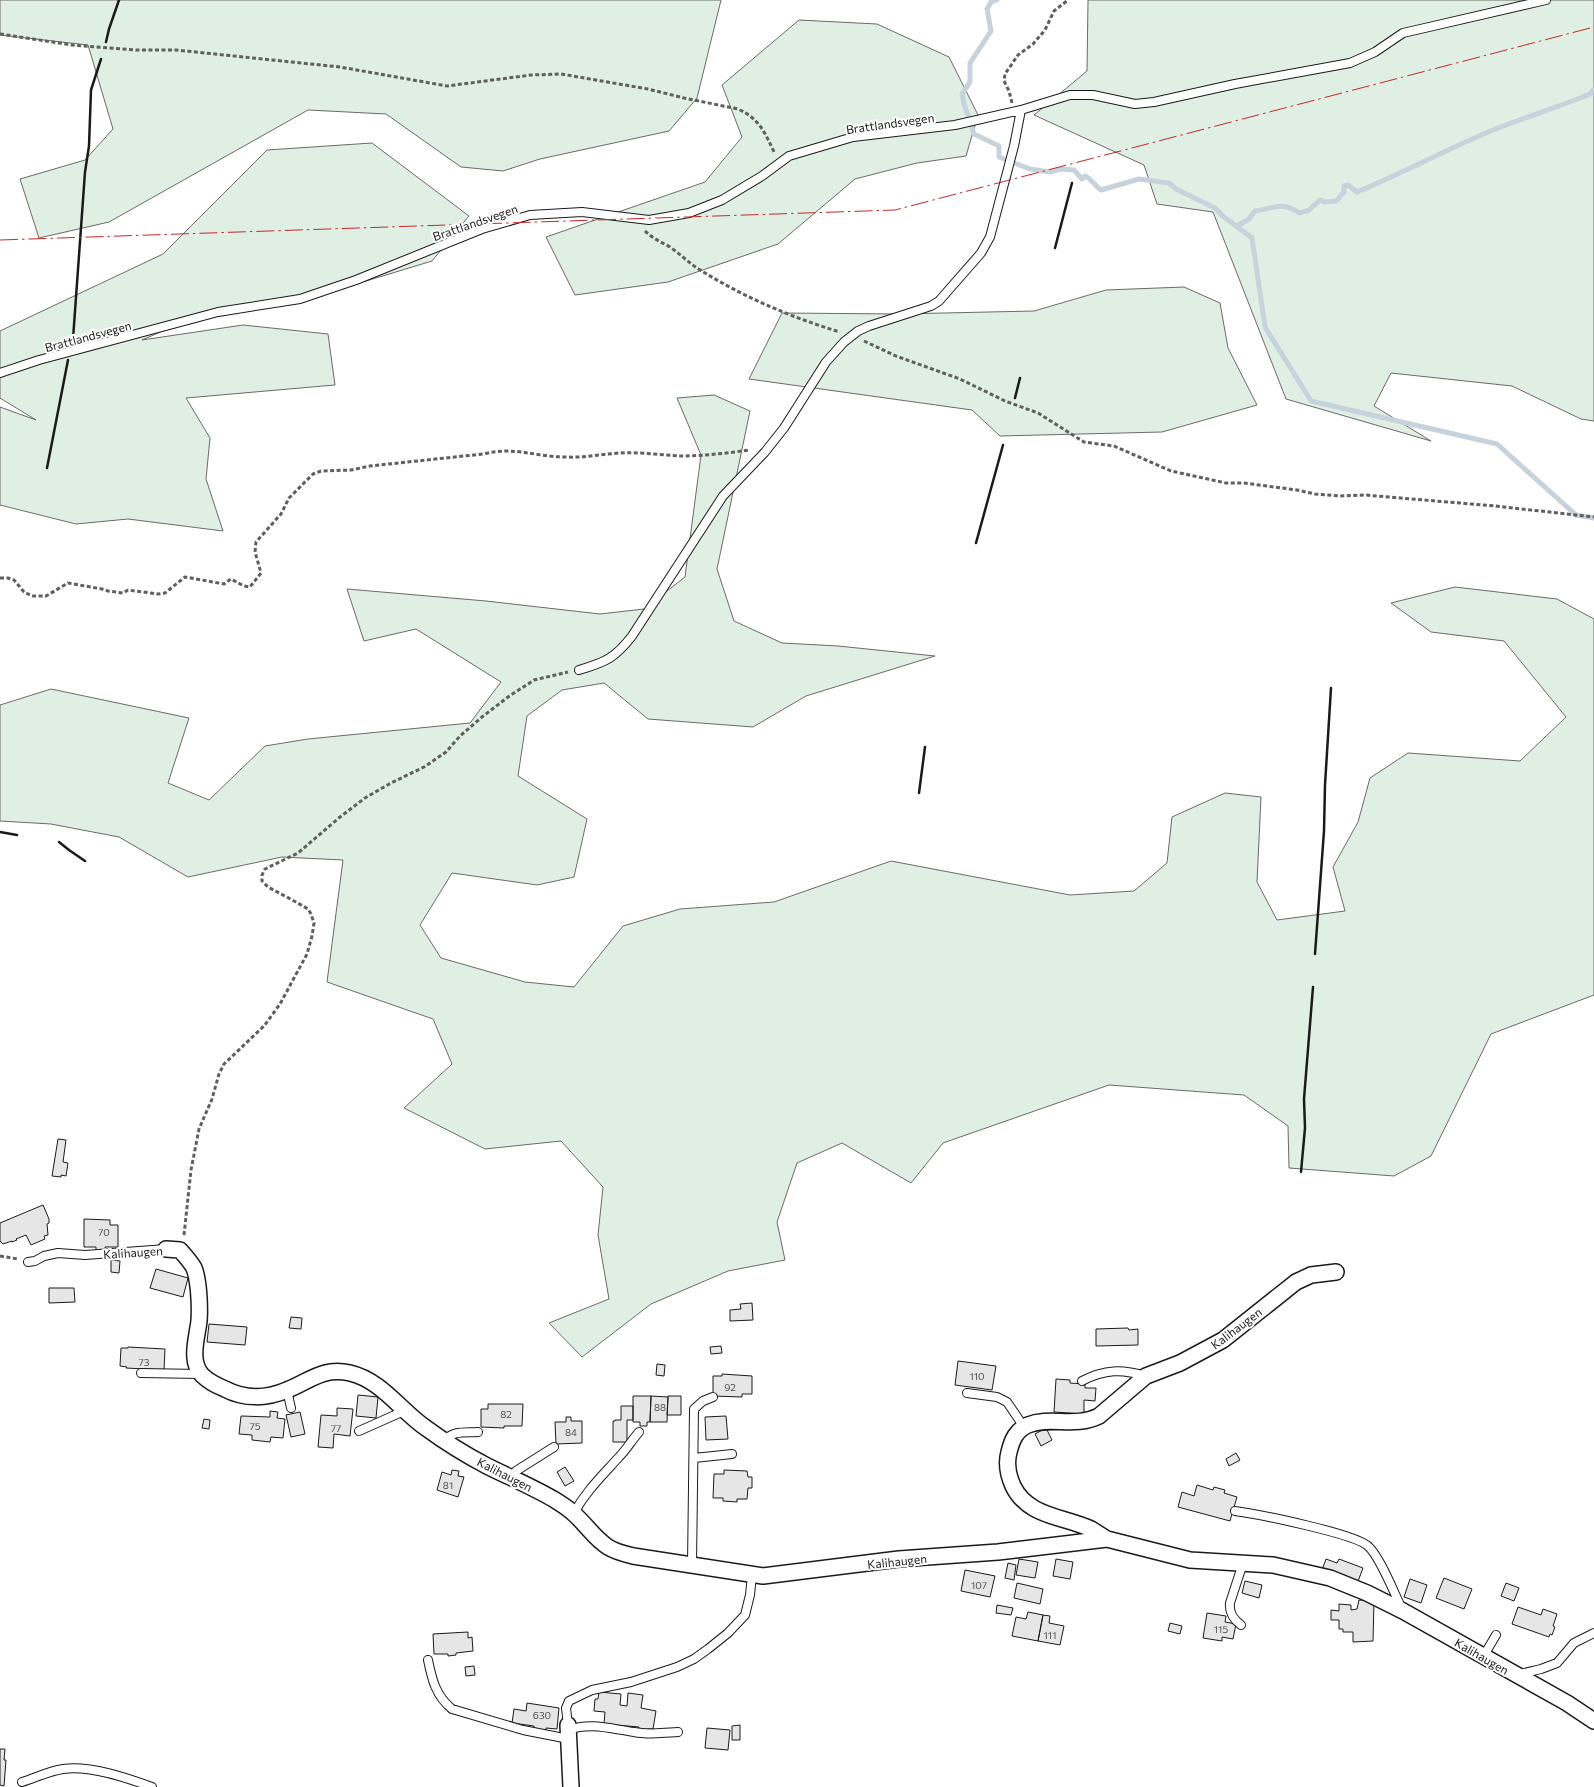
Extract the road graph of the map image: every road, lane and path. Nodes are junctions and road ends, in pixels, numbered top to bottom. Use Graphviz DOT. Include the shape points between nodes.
graph roads {
  1 [pos="1068,0"];
  2 [pos="1546,0"];
  3 [pos="0,34"];
  4 [pos="1017,110"];
  5 [pos="779,163"];
  6 [pos="634,219"];
  7 [pos="852,335"];
  8 [pos="0,373"];
  9 [pos="768,448"];
  10 [pos="1594,517"];
  11 [pos="0,578"];
  12 [pos="580,670"];
  13 [pos="173,1250"];
  14 [pos="0,1256"];
  15 [pos="28,1262"];
  16 [pos="1336,1272"];
  17 [pos="141,1373"];
  18 [pos="201,1374"];
  19 [pos="1146,1376"];
  20 [pos="1082,1381"];
  21 [pos="287,1390"];
  22 [pos="968,1393"];
  23 [pos="713,1398"];
  24 [pos="291,1408"];
  25 [pos="404,1412"];
  26 [pos="1024,1427"];
  27 [pos="359,1431"];
  28 [pos="478,1432"];
  29 [pos="639,1432"];
  30 [pos="445,1441"];
  31 [pos="554,1447"];
  32 [pos="732,1454"];
  33 [pos="694,1458"];
  34 [pos="510,1477"];
  35 [pos="1235,1511"];
  36 [pos="574,1513"];
  37 [pos="1107,1539"];
  38 [pos="1243,1563"];
  39 [pos="692,1565"];
  40 [pos="752,1575"];
  41 [pos="1403,1610"];
  42 [pos="1241,1626"];
  43 [pos="1594,1633"];
  44 [pos="1496,1635"];
  45 [pos="1483,1657"];
  46 [pos="428,1660"];
  47 [pos="1519,1677"];
  48 [pos="1594,1721"];
  49 [pos="568,1731"];
  50 [pos="678,1732"];
  51 [pos="22,1782"];
  52 [pos="152,1787"];
  53 [pos="571,1787"];
  1 -- 4 [label="path" via="1054,11 1045,30 1018,55 1004,74"];
  2 -- 4 [label="lane, Brattlandsvegen" via="1403,33 1375,52 1350,63 1154,102 1135,104 1093,95 1070,95"];
  3 -- 5 [label="path" via="72,46 176,50 340,67 447,86 561,74 592,79 738,108 751,115 764,130"];
  4 -- 5 [label="lane, Brattlandsvegen" via="955,125 853,137 789,156"];
  4 -- 7 [label="lane" via="1014,146 990,237 981,253 939,301"];
  5 -- 6 [label="lane, Brattlandsvegen" via="722,200 689,212 650,220"];
  6 -- 7 [label="path" via="646,232 696,268 742,294 805,322"];
  6 -- 8 [label="lane, Brattlandsvegen" via="582,212 530,215 482,229 300,299 218,312"];
  7 -- 9 [label="lane" via="826,362"];
  7 -- 10 [label="path" via="1038,413 1084,442 1114,446 1171,471 1217,481 1315,494 1383,496"];
  9 -- 11 [label="path" via="709,455 618,453 575,457 499,450 351,470 321,470 289,498 281,514 256,542 255,552 261,573 250,587 231,580 224,584 185,577 165,593 158,594 128,590 123,593 68,583 46,596 32,596 14,580"];
  9 -- 12 [label="lane" via="723,496 618,653"];
  12 -- 13 [label="path" via="528,684 482,717 432,762 365,798 298,853 265,869 262,881 268,887 308,909 314,923 312,936 280,1004 264,1026 224,1064 219,1074 199,1128 183,1239"];
  13 -- 15 [label="lane, Kalihaugen" via="86,1255 58,1253"];
  13 -- 18 [label="street, Kalihaugen" via="194,1269 199,1319 195,1355"];
  14 -- 15 [label="path"];
  16 -- 19 [label="street, Kalihaugen" via="1311,1275 1296,1282 1223,1340 1180,1363"];
  17 -- 18 [label="lane"];
  18 -- 21 [label="street, Kalihaugen" via="211,1383 251,1398"];
  19 -- 20 [label="lane" via="1110,1371"];
  19 -- 26 [label="street, Kalihaugen" via="1091,1420 1036,1423"];
  21 -- 24 [label="lane"];
  21 -- 25 [label="street, Kalihaugen" via="322,1372 351,1373 382,1389"];
  22 -- 26 [label="lane" via="997,1397 1007,1402"];
  23 -- 33 [label="lane" via="694,1409"];
  25 -- 27 [label="lane"];
  25 -- 30 [label="street, Kalihaugen"];
  26 -- 37 [label="street, Kalihaugen" via="1012,1441 1008,1455 1010,1481 1017,1493 1037,1510 1090,1529"];
  28 -- 30 [label="lane" via="454,1434"];
  29 -- 36 [label="lane" via="582,1498"];
  30 -- 34 [label="street, Kalihaugen"];
  31 -- 34 [label="lane"];
  32 -- 33 [label="lane"];
  33 -- 39 [label="lane"];
  34 -- 36 [label="street, Kalihaugen"];
  35 -- 41 [label="lane" via="1256,1513 1364,1542 1373,1552"];
  36 -- 39 [label="street, Kalihaugen" via="596,1538 619,1552"];
  37 -- 38 [label="street, Kalihaugen" via="1190,1560"];
  37 -- 40 [label="street, Kalihaugen" via="998,1552 899,1559 781,1575"];
  38 -- 41 [label="street, Kalihaugen" via="1274,1565 1330,1578"];
  38 -- 42 [label="lane" via="1229,1610"];
  39 -- 40 [label="street, Kalihaugen"];
  40 -- 49 [label="lane" via="744,1615 728,1633 677,1667 592,1690 569,1701 566,1708"];
  41 -- 45 [label="street, Kalihaugen"];
  43 -- 47 [label="lane" via="1574,1642 1557,1663"];
  44 -- 45 [label="lane"];
  45 -- 47 [label="street, Kalihaugen"];
  46 -- 49 [label="lane" via="437,1692 452,1709 523,1730"];
  47 -- 48 [label="street, Kalihaugen"];
  49 -- 50 [label="lane" via="592,1725 652,1734"];
  49 -- 53 [label="street"];
  51 -- 52 [label="lane" via="75,1768 94,1770"];
}
